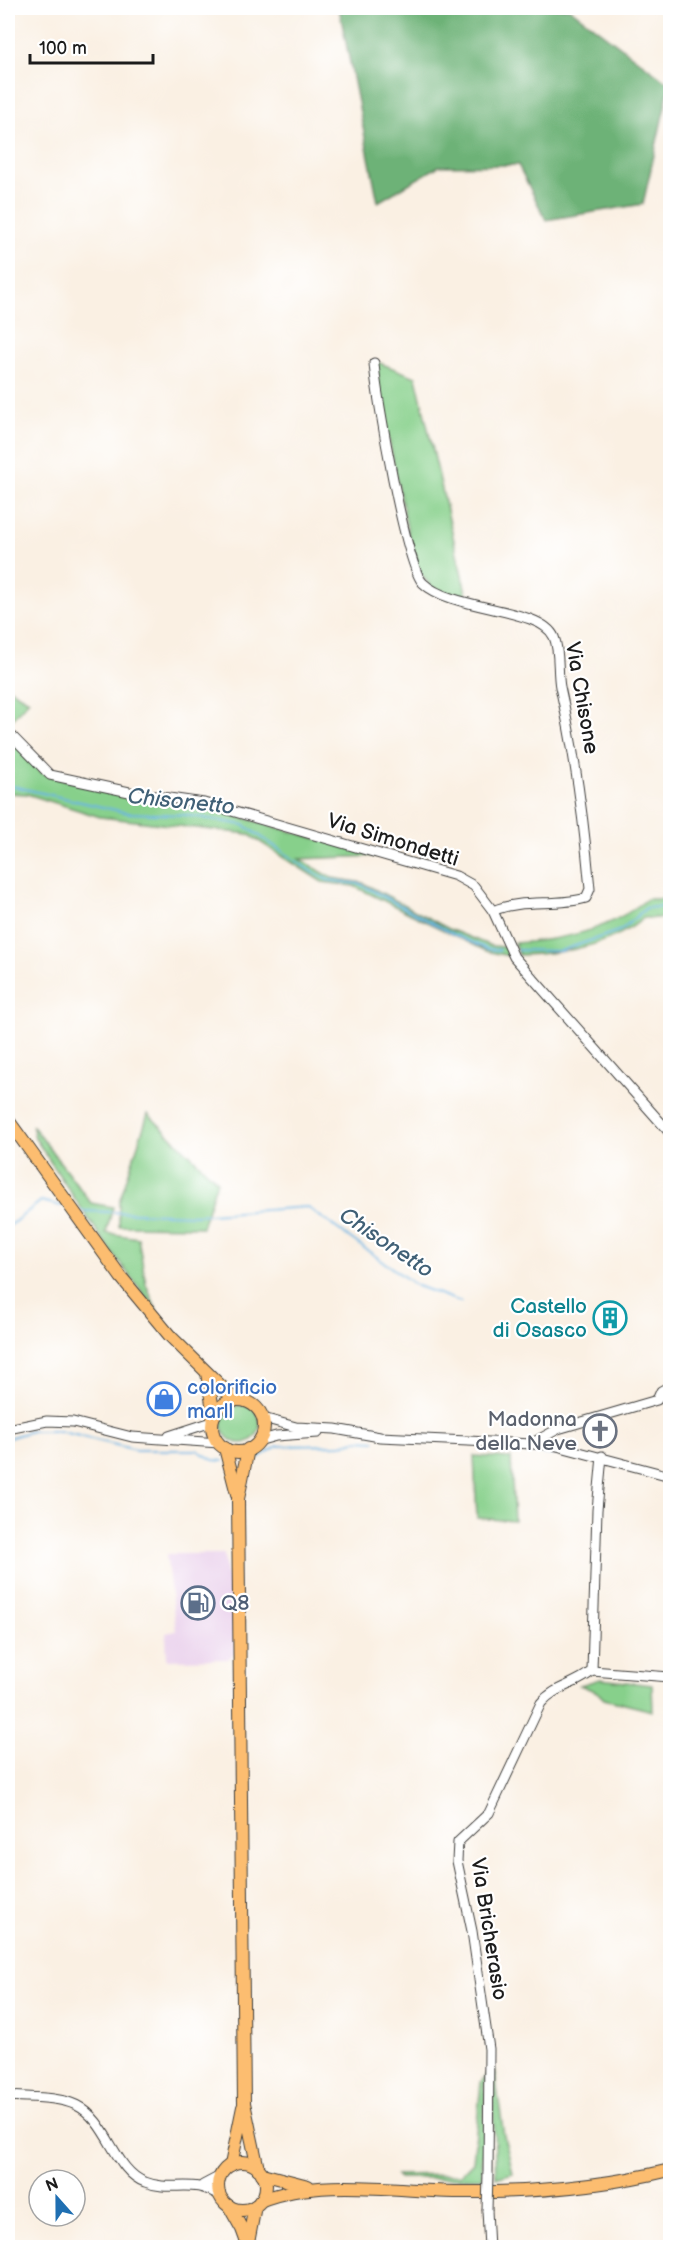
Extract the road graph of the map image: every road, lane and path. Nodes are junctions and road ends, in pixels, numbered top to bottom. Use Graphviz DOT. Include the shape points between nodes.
graph roads {
  1 [pos="374,363"];
  2 [pos="8,732"];
  3 [pos="493,911"];
  4 [pos="8,1120"];
  5 [pos="670,1133"];
  6 [pos="207,1372"];
  7 [pos="670,1386"];
  8 [pos="235,1400"];
  9 [pos="262,1418"];
  10 [pos="213,1419"];
  11 [pos="8,1429"];
  12 [pos="353,1433"];
  13 [pos="158,1439"];
  14 [pos="258,1441"];
  15 [pos="532,1443"];
  16 [pos="222,1446"];
  17 [pos="248,1449"];
  18 [pos="602,1456"];
  19 [pos="670,1476"];
  20 [pos="238,1499"];
  21 [pos="592,1671"];
  22 [pos="670,1677"];
  23 [pos="8,2096"];
  24 [pos="244,2103"];
  25 [pos="231,2165"];
  26 [pos="670,2170"];
  27 [pos="260,2171"];
  28 [pos="220,2176"];
  29 [pos="203,2186"];
  30 [pos="318,2188"];
  31 [pos="220,2196"];
  32 [pos="258,2203"];
  33 [pos="229,2206"];
  34 [pos="248,2246"];
  35 [pos="489,2247"];
  1 -- 3 [label="street, Via Chisone" via="405,535 420,581 430,590 458,602 532,619 545,625 554,637 572,737 590,889 586,898 574,901 505,906"];
  2 -- 3 [label="street, Via Simondetti" via="50,775 204,803 456,876 474,886"];
  3 -- 5 [label="street, Via Simondetti" via="514,957"];
  4 -- 6 [label="main road" via="121,1277 170,1336"];
  6 -- 8 [label="main road"];
  6 -- 10 [label="main road"];
  7 -- 15 [label="street" via="657,1400 558,1429"];
  8 -- 9 [label="main road" via="249,1402"];
  8 -- 10 [label="main road" via="222,1405"];
  9 -- 12 [label="street" via="296,1427"];
  9 -- 14 [label="main road" via="264,1426"];
  10 -- 13 [label="street"];
  10 -- 16 [label="main road" via="215,1437"];
  11 -- 13 [label="street" via="47,1421 73,1422 132,1437"];
  12 -- 14 [label="street" via="294,1434"];
  12 -- 15 [label="street"];
  13 -- 16 [label="street" via="194,1439"];
  14 -- 17 [label="main road"];
  15 -- 18 [label="street"];
  16 -- 17 [label="main road" via="233,1451"];
  16 -- 20 [label="main road"];
  17 -- 20 [label="main road"];
  18 -- 19 [label="street"];
  18 -- 21 [label="street"];
  20 -- 24 [label="main road"];
  21 -- 22 [label="street"];
  21 -- 35 [label="street, Via Bricherasio, bridge" via="549,1694 541,1703 489,1813 459,1842 457,1861 472,1931 489,2049"];
  23 -- 29 [label="street" via="63,2100 76,2105 92,2116 130,2172 144,2182"];
  24 -- 25 [label="main road"];
  24 -- 27 [label="main road"];
  25 -- 27 [label="main road" via="246,2163"];
  25 -- 28 [label="main road"];
  26 -- 30 [label="main road" via="563,2189 459,2192"];
  27 -- 30 [label="main road"];
  27 -- 32 [label="main road" via="265,2187"];
  28 -- 29 [label="street"];
  28 -- 31 [label="main road"];
  29 -- 31 [label="street"];
  30 -- 32 [label="main road" via="281,2193"];
  31 -- 33 [label="main road"];
  32 -- 33 [label="main road" via="242,2210"];
  32 -- 34 [label="main road"];
  33 -- 34 [label="main road"];
}
